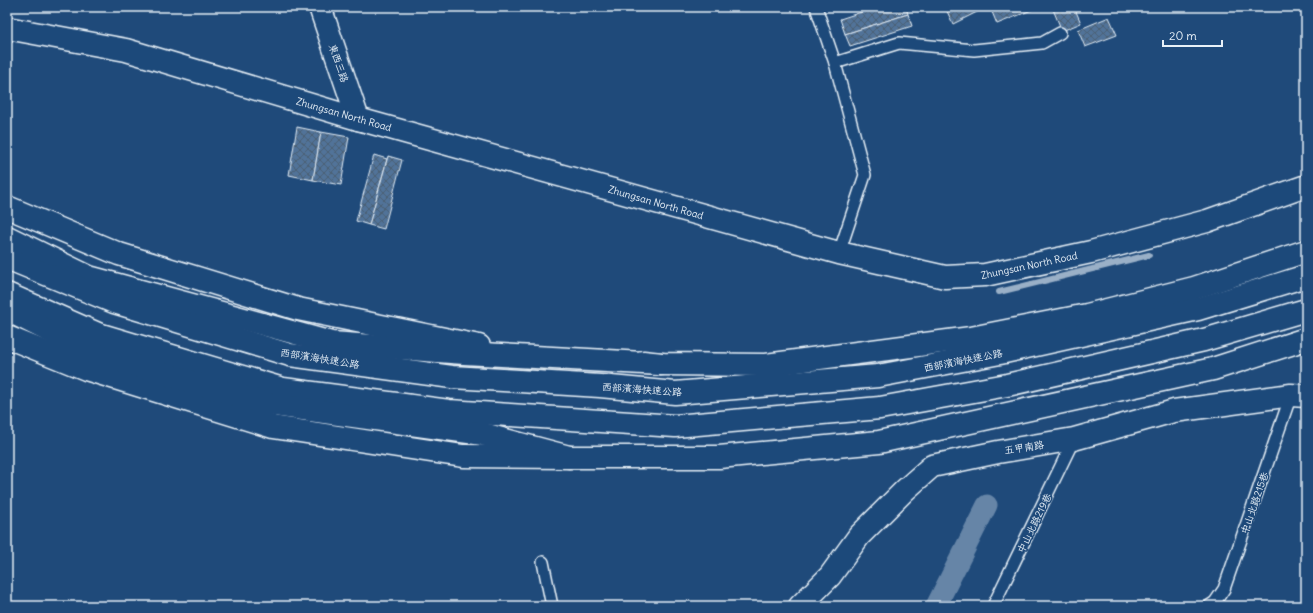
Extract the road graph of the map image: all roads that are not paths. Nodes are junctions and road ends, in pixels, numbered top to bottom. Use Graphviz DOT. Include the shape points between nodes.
graph roads {
  1 [pos="320,7"];
  2 [pos="816,7"];
  3 [pos="7,28"];
  4 [pos="1060,33"];
  5 [pos="835,63"];
  6 [pos="358,119"];
  7 [pos="1306,186"];
  8 [pos="7,207"];
  9 [pos="7,236"];
  10 [pos="1306,251"];
  11 [pos="839,253"];
  12 [pos="7,258"];
  13 [pos="1306,276"];
  14 [pos="7,294"];
  15 [pos="7,310"];
  16 [pos="1306,310"];
  17 [pos="7,338"];
  18 [pos="1306,339"];
  19 [pos="662,364"];
  20 [pos="1299,395"];
  21 [pos="1074,439"];
  22 [pos="569,457"];
  23 [pos="543,562"];
  24 [pos="552,606"];
  25 [pos="800,606"];
  26 [pos="993,606"];
  27 [pos="1209,606"];
  1 -- 6 [label="main road, 東西三路"];
  2 -- 5 [label="lane"];
  3 -- 6 [label="main road, Zhungsan North Road" via="126,50"];
  4 -- 5 [label="lane" via="1042,43 974,50 899,43"];
  5 -- 11 [label="lane" via="865,175"];
  6 -- 11 [label="main road, Zhungsan North Road"];
  7 -- 11 [label="main road, Zhungsan North Road" via="1207,221 1091,252 985,275 945,278"];
  8 -- 19 [label="main road" via="119,254 298,309 471,345"];
  9 -- 19 [label="main road" via="89,277 332,344"];
  10 -- 19 [label="main road" via="1194,288 1087,315 971,338 766,365"];
  12 -- 13 [label="main road, 西部濱海快速公路" via="114,302 290,355 452,377 675,393 878,376 1000,353 1198,309"];
  14 -- 16 [label="main road" via="98,334 283,389 449,411 675,426 880,408 1007,385 1204,340"];
  15 -- 22 [label="main road" via="93,353 267,404 483,434"];
  17 -- 22 [label="main road" via="86,369 273,427 463,456"];
  18 -- 22 [label="main road" via="1213,369 879,442 719,457"];
  20 -- 21 [label="main road, 五甲南路" via="1174,411"];
  20 -- 27 [label="lane, 中山北路215巷" via="1224,589"];
  21 -- 25 [label="main road, 五甲南路" via="932,466 859,536 830,576"];
  21 -- 26 [label="lane, 中山北路219巷"];
  23 -- 24 [label="lane"];
}
